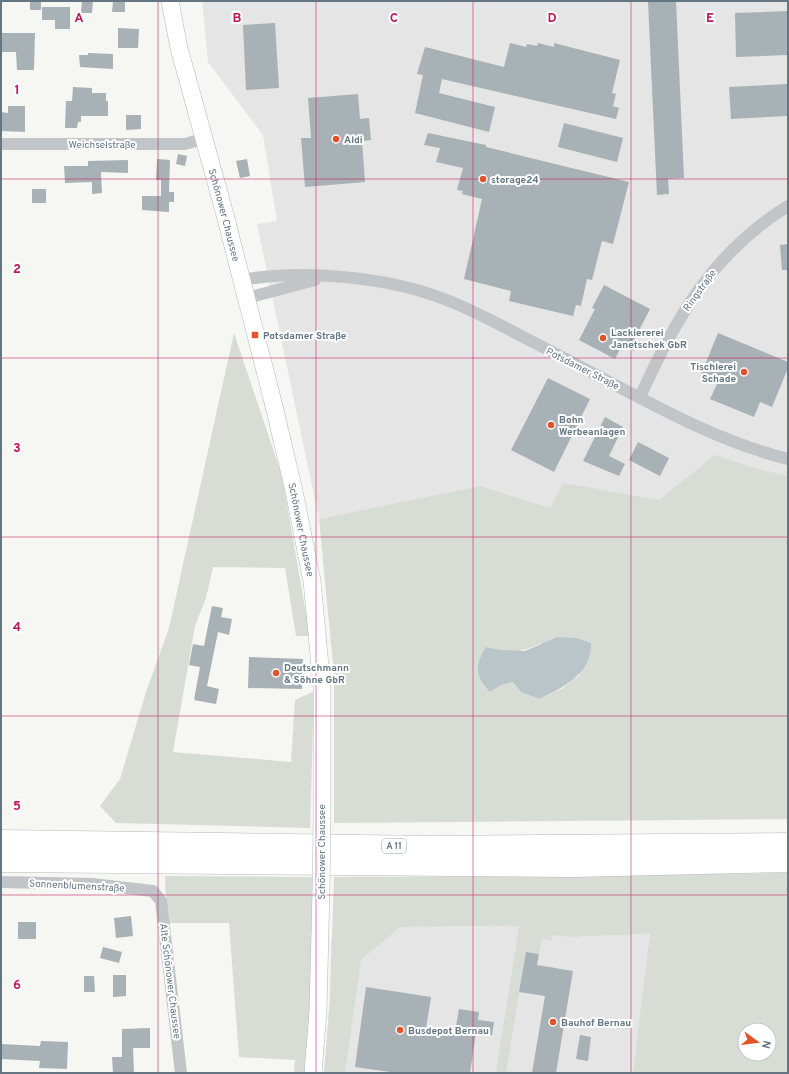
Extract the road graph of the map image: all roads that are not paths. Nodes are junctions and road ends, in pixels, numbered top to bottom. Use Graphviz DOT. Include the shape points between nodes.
graph roads {
  1 [pos="170,1"];
  2 [pos="203,139"];
  3 [pos="1,144"];
  4 [pos="788,206"];
  5 [pos="330,277"];
  6 [pos="242,280"];
  7 [pos="247,298"];
  8 [pos="640,397"];
  9 [pos="788,459"];
  10 [pos="1,841"];
  11 [pos="788,844"];
  12 [pos="1,861"];
  13 [pos="788,861"];
  14 [pos="1,882"];
  15 [pos="153,891"];
  16 [pos="181,1073"];
  17 [pos="313,1073"];
  1 -- 2 [label="main road, Schönower Chaussee" via="178,48"];
  2 -- 3 [label="street, Weichselstraße" via="185,144"];
  2 -- 6 [label="main road, Schönower Chaussee"];
  4 -- 8 [label="street, Ringstraße" via="734,246 707,276 679,318"];
  5 -- 6 [label="street, Potsdamer Straße" via="277,276"];
  5 -- 7 [label="street, Potsdamer Straße"];
  5 -- 8 [label="street, Potsdamer Straße" via="367,279 444,298"];
  6 -- 7 [label="main road, Schönower Chaussee"];
  7 -- 17 [label="main road, Schönower Chaussee, bridge" via="294,491 312,581 322,687 322,891"];
  8 -- 9 [label="street, Potsdamer Straße" via="708,432"];
  10 -- 11 [label="highway, A 11" via="429,847"];
  12 -- 13 [label="highway, A 11" via="575,866"];
  14 -- 15 [label="street, Sonnenblumenstraße" via="92,884"];
  15 -- 16 [label="street, Alte Schönower Chaussee" via="161,901"];
}
